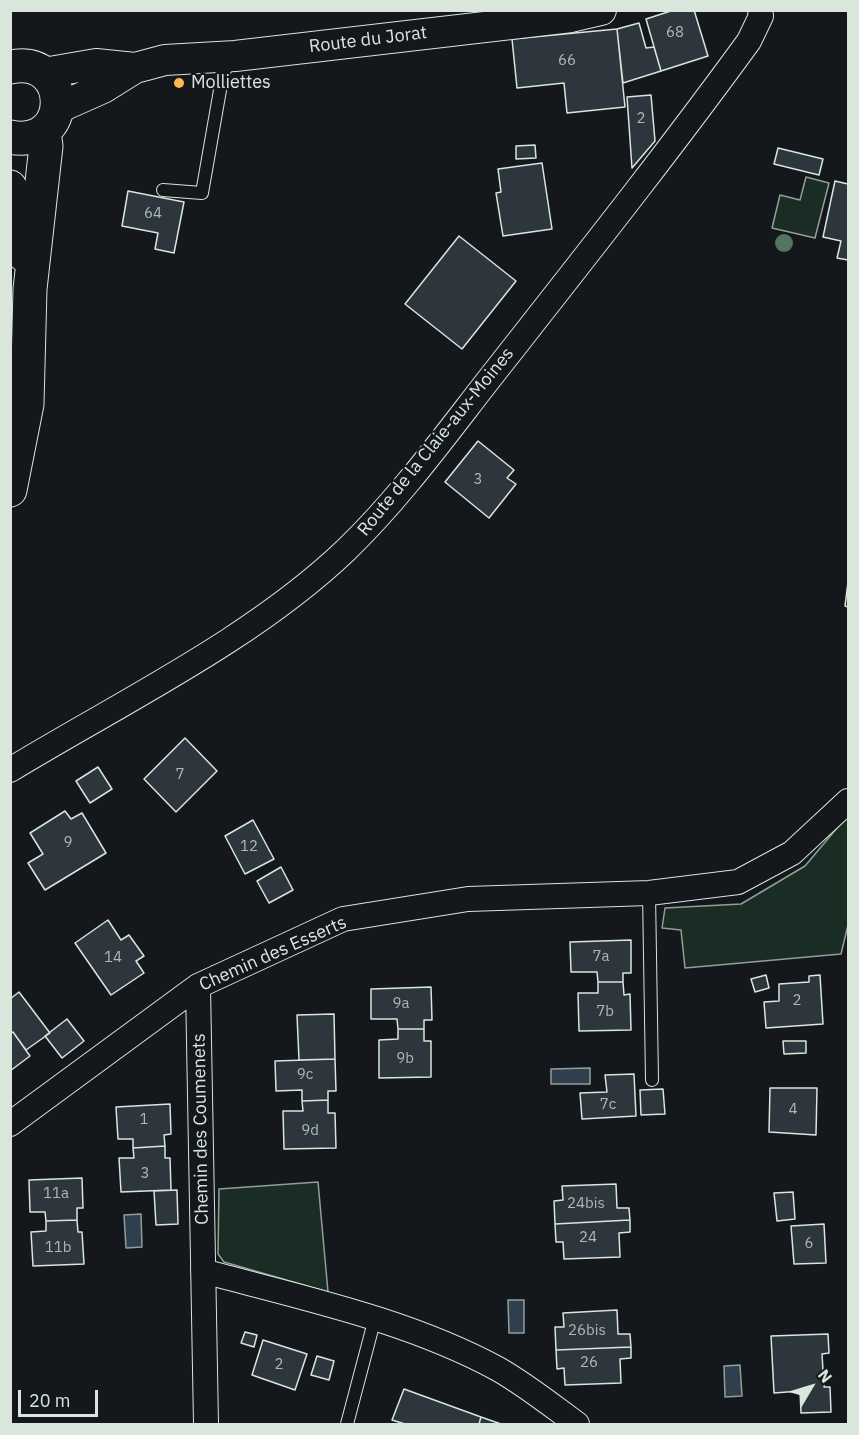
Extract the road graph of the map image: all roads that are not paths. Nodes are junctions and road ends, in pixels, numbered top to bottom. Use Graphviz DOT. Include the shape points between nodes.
graph roads {
  1 [pos="601,10"];
  2 [pos="760,10"];
  3 [pos="235,56"];
  4 [pos="21,64"];
  5 [pos="135,68"];
  6 [pos="51,120"];
  7 [pos="10,138"];
  8 [pos="10,187"];
  9 [pos="163,190"];
  10 [pos="30,289"];
  11 [pos="10,489"];
  12 [pos="10,770"];
  13 [pos="849,801"];
  14 [pos="649,892"];
  15 [pos="198,986"];
  16 [pos="652,1080"];
  17 [pos="10,1124"];
  18 [pos="204,1271"];
  19 [pos="375,1318"];
  20 [pos="206,1425"];
  21 [pos="347,1425"];
  22 [pos="577,1425"];
  1 -- 3 [label="street, Route du Jorat" via="571,17"];
  2 -- 12 [label="street, Route de la Claie-aux-Moines" via="749,41 590,251 395,497 345,551 278,605 209,652"];
  3 -- 5 [label="street, Route du Jorat" via="165,60"];
  3 -- 9 [label="lane" via="223,74 202,193"];
  4 -- 5 [label="street, Route du Jorat"];
  4 -- 6 [label="main road" via="56,88"];
  5 -- 6 [label="street, Route du Jorat"];
  6 -- 7 [label="main road" via="33,138"];
  6 -- 10 [label="main road"];
  8 -- 10 [label="main road"];
  10 -- 11 [label="main road" via="27,404"];
  13 -- 14 [label="street, Chemin des Esserts" via="792,853 738,882"];
  14 -- 15 [label="street, Chemin des Esserts" via="468,899 343,919"];
  14 -- 16 [label="lane"];
  15 -- 17 [label="street, Chemin des Esserts"];
  15 -- 18 [label="street, Chemin des Coumenets"];
  18 -- 19 [label="street"];
  18 -- 20 [label="street, Chemin des Coumenets"];
  19 -- 21 [label="lane"];
  19 -- 22 [label="street" via="498,1369"];
}
